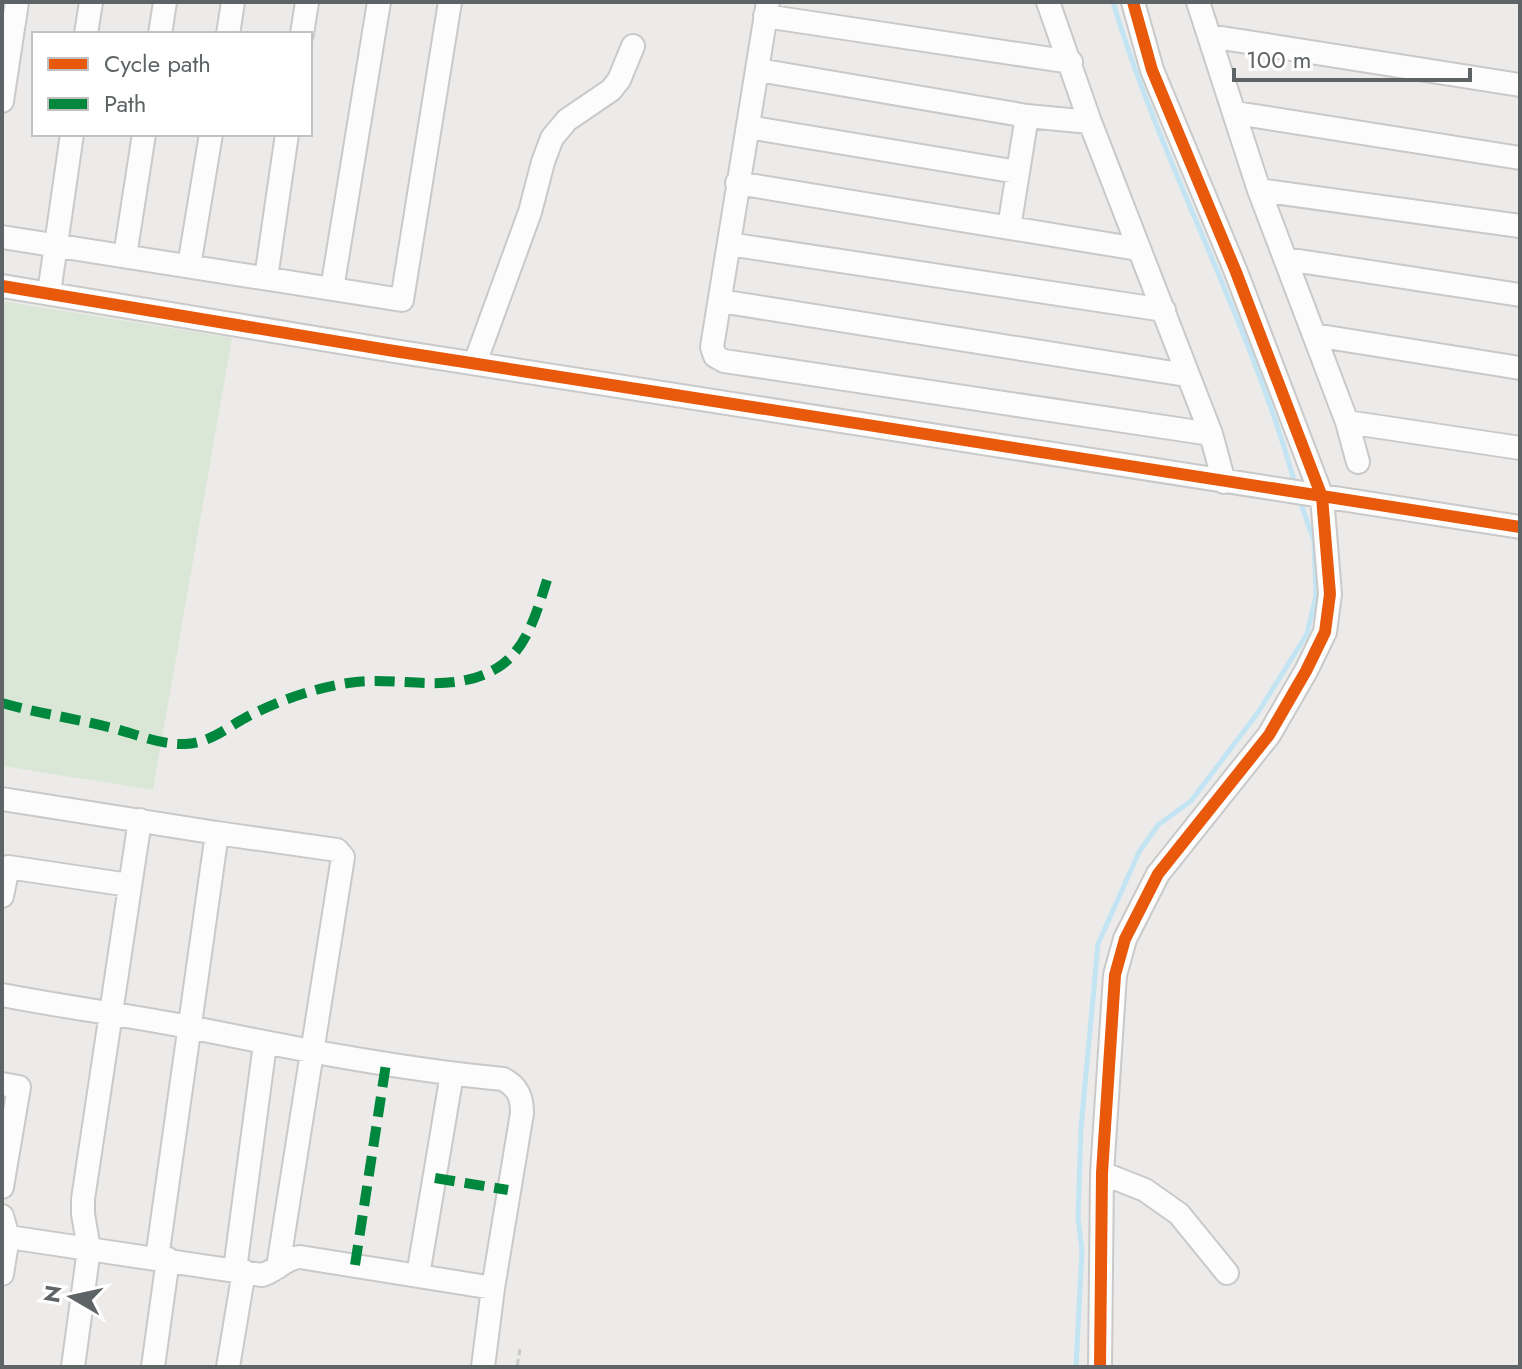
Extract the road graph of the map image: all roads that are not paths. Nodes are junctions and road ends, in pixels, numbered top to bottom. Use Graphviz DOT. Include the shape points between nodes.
graph roads {
  1 [pos="17,2"];
  2 [pos="91,2"];
  3 [pos="165,2"];
  4 [pos="233,2"];
  5 [pos="307,2"];
  6 [pos="379,2"];
  7 [pos="450,2"];
  8 [pos="1048,2"];
  9 [pos="1133,2"];
  10 [pos="1198,2"];
  11 [pos="767,9"];
  12 [pos="86,32"];
  13 [pos="160,32"];
  14 [pos="228,32"];
  15 [pos="302,32"];
  16 [pos="1209,36"];
  17 [pos="633,46"];
  18 [pos="1071,62"];
  19 [pos="758,70"];
  20 [pos="1520,85"];
  21 [pos="2,101"];
  22 [pos="1236,113"];
  23 [pos="1027,116"];
  24 [pos="1090,122"];
  25 [pos="748,127"];
  26 [pos="72,136"];
  27 [pos="144,136"];
  28 [pos="211,136"];
  29 [pos="287,136"];
  30 [pos="1520,158"];
  31 [pos="1017,172"];
  32 [pos="737,183"];
  33 [pos="1259,190"];
  34 [pos="1520,226"];
  35 [pos="1009,228"];
  36 [pos="2,237"];
  37 [pos="49,244"];
  38 [pos="729,244"];
  39 [pos="1138,249"];
  40 [pos="125,256"];
  41 [pos="1286,259"];
  42 [pos="189,266"];
  43 [pos="266,278"];
  44 [pos="2,286"];
  45 [pos="332,289"];
  46 [pos="41,292"];
  47 [pos="1520,295"];
  48 [pos="720,301"];
  49 [pos="1164,310"];
  50 [pos="1314,335"];
  51 [pos="475,363"];
  52 [pos="1520,368"];
  53 [pos="1186,375"];
  54 [pos="1347,422"];
  55 [pos="1211,434"];
  56 [pos="1520,448"];
  57 [pos="1358,462"];
  58 [pos="1224,482"];
  59 [pos="1318,497"];
  60 [pos="1520,527"];
  61 [pos="2,799"];
  62 [pos="140,820"];
  63 [pos="217,833"];
  64 [pos="5,866"];
  65 [pos="129,885"];
  66 [pos="2,896"];
  67 [pos="2,995"];
  68 [pos="110,1014"];
  69 [pos="188,1027"];
  70 [pos="265,1044"];
  71 [pos="311,1050"];
  72 [pos="452,1074"];
  73 [pos="2,1084"];
  74 [pos="1102,1173"];
  75 [pos="2,1187"];
  76 [pos="4,1230"];
  77 [pos="89,1249"];
  78 [pos="162,1258"];
  79 [pos="278,1267"];
  80 [pos="239,1270"];
  81 [pos="1227,1273"];
  82 [pos="2,1274"];
  83 [pos="418,1275"];
  84 [pos="493,1288"];
  85 [pos="73,1367"];
  86 [pos="153,1367"];
  87 [pos="228,1367"];
  88 [pos="483,1367"];
  89 [pos="1100,1367"];
  1 -- 21 [label="street"];
  2 -- 12 [label="street"];
  3 -- 13 [label="street"];
  4 -- 14 [label="street"];
  5 -- 15 [label="street"];
  6 -- 45 [label="street"];
  7 -- 45 [label="street" via="402,300"];
  8 -- 18 [label="street"];
  9 -- 59 [label="street" via="1152,70 1236,272"];
  10 -- 16 [label="street"];
  11 -- 18 [label="street"];
  11 -- 19 [label="street"];
  16 -- 20 [label="street"];
  16 -- 22 [label="street"];
  17 -- 51 [label="street" via="611,90 567,120 552,138"];
  18 -- 24 [label="street"];
  19 -- 23 [label="street"];
  19 -- 25 [label="street"];
  22 -- 30 [label="street"];
  22 -- 33 [label="street"];
  23 -- 24 [label="street"];
  23 -- 31 [label="street"];
  24 -- 39 [label="street"];
  25 -- 31 [label="street"];
  25 -- 32 [label="street"];
  26 -- 37 [label="street"];
  27 -- 40 [label="street"];
  28 -- 42 [label="street"];
  29 -- 43 [label="street"];
  31 -- 35 [label="street"];
  32 -- 35 [label="street"];
  32 -- 38 [label="street"];
  33 -- 34 [label="street"];
  33 -- 41 [label="street"];
  35 -- 39 [label="street"];
  36 -- 37 [label="street"];
  37 -- 40 [label="street"];
  37 -- 46 [label="street"];
  38 -- 48 [label="street"];
  38 -- 49 [label="street"];
  39 -- 49 [label="street"];
  40 -- 42 [label="street"];
  41 -- 47 [label="street"];
  41 -- 50 [label="street"];
  42 -- 43 [label="street"];
  43 -- 45 [label="street"];
  44 -- 46 [label="street"];
  46 -- 51 [label="street"];
  48 -- 53 [label="street"];
  48 -- 55 [label="street" via="712,347 724,361"];
  49 -- 53 [label="street"];
  50 -- 52 [label="street"];
  50 -- 54 [label="street"];
  51 -- 58 [label="street"];
  53 -- 55 [label="street"];
  54 -- 56 [label="street"];
  54 -- 57 [label="street"];
  55 -- 58 [label="street"];
  58 -- 59 [label="street"];
  59 -- 60 [label="street"];
  59 -- 74 [label="street" via="1330,594 1319,646 1269,735 1158,874 1119,956"];
  61 -- 62 [label="street"];
  62 -- 63 [label="street"];
  62 -- 65 [label="street"];
  63 -- 69 [label="street"];
  63 -- 71 [label="street" via="341,852"];
  64 -- 65 [label="street"];
  64 -- 66 [label="street"];
  65 -- 68 [label="street"];
  67 -- 68 [label="street"];
  68 -- 69 [label="street"];
  68 -- 77 [label="street" via="82,1208"];
  69 -- 70 [label="street"];
  69 -- 78 [label="street"];
  70 -- 71 [label="street"];
  70 -- 80 [label="street"];
  71 -- 72 [label="street"];
  71 -- 79 [label="street"];
  72 -- 83 [label="street"];
  72 -- 84 [label="street" via="503,1079 522,1101"];
  73 -- 75 [label="street" via="19,1087"];
  74 -- 81 [label="street" via="1145,1190 1179,1214"];
  74 -- 89 [label="street"];
  76 -- 77 [label="street"];
  76 -- 82 [label="street"];
  77 -- 78 [label="street"];
  77 -- 85 [label="street"];
  78 -- 80 [label="street"];
  78 -- 86 [label="street"];
  79 -- 80 [label="street" via="262,1275"];
  79 -- 83 [label="street" via="300,1257"];
  80 -- 87 [label="street"];
  83 -- 84 [label="street"];
  84 -- 88 [label="street"];
}
